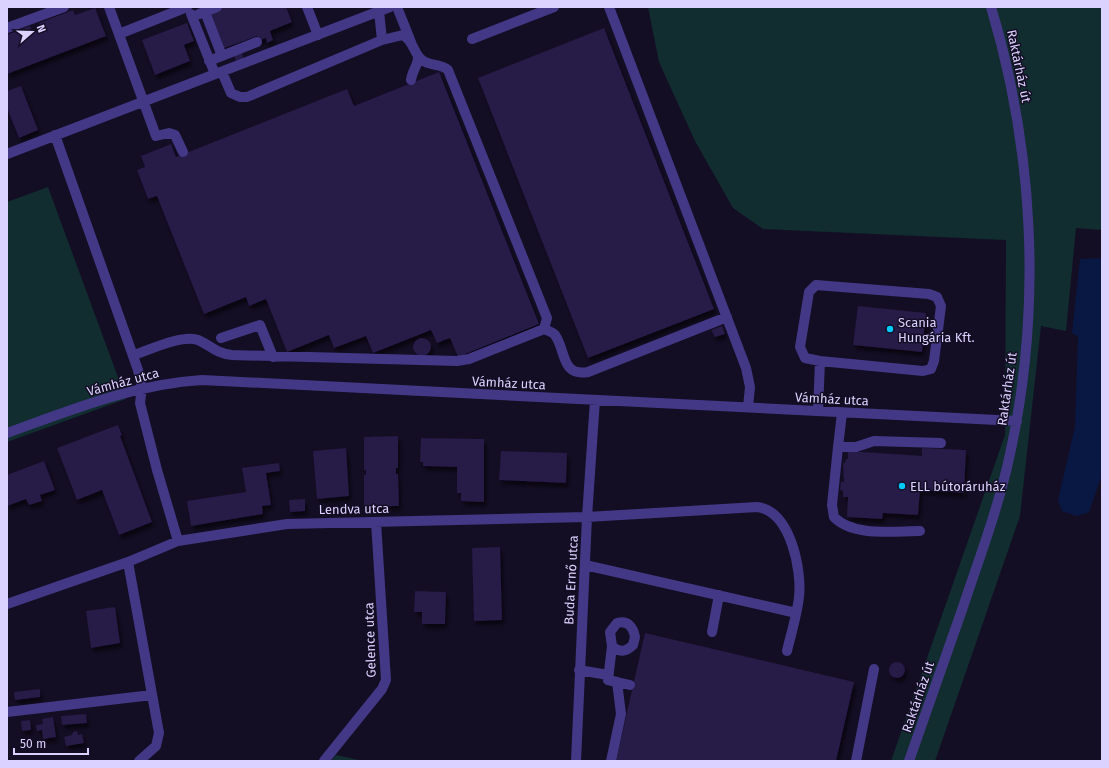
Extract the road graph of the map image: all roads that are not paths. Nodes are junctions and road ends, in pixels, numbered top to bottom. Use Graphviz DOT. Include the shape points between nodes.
graph roads {
  1 [pos="64,7"];
  2 [pos="109,7"];
  3 [pos="217,7"];
  4 [pos="307,7"];
  5 [pos="390,7"];
  6 [pos="397,7"];
  7 [pos="554,7"];
  8 [pos="609,7"];
  9 [pos="991,7"];
  10 [pos="183,10"];
  11 [pos="379,11"];
  12 [pos="205,12"];
  13 [pos="7,28"];
  14 [pos="119,34"];
  15 [pos="318,35"];
  16 [pos="472,39"];
  17 [pos="382,40"];
  18 [pos="257,42"];
  19 [pos="411,42"];
  20 [pos="222,56"];
  21 [pos="418,57"];
  22 [pos="209,60"];
  23 [pos="218,73"];
  24 [pos="411,80"];
  25 [pos="144,101"];
  26 [pos="55,136"];
  27 [pos="183,152"];
  28 [pos="7,154"];
  29 [pos="727,317"];
  30 [pos="544,329"];
  31 [pos="221,338"];
  32 [pos="134,355"];
  33 [pos="273,357"];
  34 [pos="820,361"];
  35 [pos="142,387"];
  36 [pos="596,400"];
  37 [pos="748,407"];
  38 [pos="818,411"];
  39 [pos="842,413"];
  40 [pos="1017,421"];
  41 [pos="7,433"];
  42 [pos="941,443"];
  43 [pos="838,447"];
  44 [pos="587,517"];
  45 [pos="376,522"];
  46 [pos="920,531"];
  47 [pos="178,541"];
  48 [pos="128,562"];
  49 [pos="585,565"];
  50 [pos="719,595"];
  51 [pos="7,604"];
  52 [pos="792,612"];
  53 [pos="712,632"];
  54 [pos="612,646"];
  55 [pos="787,652"];
  56 [pos="874,669"];
  57 [pos="579,670"];
  58 [pos="608,674"];
  59 [pos="617,682"];
  60 [pos="630,685"];
  61 [pos="152,695"];
  62 [pos="7,712"];
  63 [pos="143,758"];
  64 [pos="324,761"];
  65 [pos="576,761"];
  66 [pos="611,761"];
  67 [pos="856,761"];
  68 [pos="909,761"];
  1 -- 13 [label="street"];
  2 -- 14 [label="street"];
  3 -- 12 [label="street"];
  4 -- 15 [label="street"];
  5 -- 11 [label="street"];
  6 -- 19 [label="street"];
  7 -- 16 [label="street"];
  8 -- 29 [label="street"];
  9 -- 40 [label="street, Raktárház út" via="1012,94 1025,178 1028,326"];
  10 -- 12 [label="street"];
  10 -- 14 [label="street"];
  10 -- 22 [label="street"];
  11 -- 15 [label="street"];
  11 -- 17 [label="street"];
  12 -- 20 [label="street"];
  14 -- 25 [label="street"];
  15 -- 23 [label="street"];
  17 -- 19 [label="street" via="403,35"];
  17 -- 23 [label="street" via="247,97 231,93"];
  18 -- 20 [label="street"];
  19 -- 21 [label="street"];
  20 -- 22 [label="street"];
  21 -- 24 [label="street"];
  21 -- 30 [label="street" via="427,64 448,70 547,318"];
  22 -- 23 [label="street"];
  23 -- 25 [label="street"];
  25 -- 26 [label="street"];
  25 -- 27 [label="street" via="156,136 172,133 178,138"];
  26 -- 28 [label="street"];
  26 -- 32 [label="street"];
  29 -- 30 [label="street" via="583,373 571,369 555,336"];
  29 -- 37 [label="street" via="749,381"];
  30 -- 33 [label="street" via="464,361"];
  31 -- 33 [label="street" via="260,325"];
  32 -- 33 [label="street" via="189,338 223,354"];
  32 -- 35 [label="street"];
  34 -- 34 [label="street" via="805,358 800,347 809,292 816,285 929,294 940,301 934,361 928,371"];
  34 -- 38 [label="street"];
  35 -- 36 [label="street, Vámház utca" via="202,380"];
  35 -- 41 [label="street, Vámház utca"];
  35 -- 47 [label="street" via="140,403 156,470"];
  36 -- 37 [label="street, Vámház utca"];
  36 -- 44 [label="street, Buda Ernő utca"];
  37 -- 38 [label="street, Vámház utca"];
  38 -- 39 [label="street, Vámház utca"];
  39 -- 40 [label="street, Vámház utca"];
  39 -- 43 [label="street"];
  40 -- 68 [label="street, Raktárház út" via="1003,483 988,531"];
  42 -- 43 [label="street" via="874,440 856,447"];
  43 -- 46 [label="street" via="832,505 834,517 846,527 857,530"];
  44 -- 45 [label="street, Lendva utca"];
  44 -- 49 [label="street, Buda Ernő utca"];
  44 -- 55 [label="street, Lendva utca" via="757,507 767,510 781,522 786,531 794,548 798,570 799,598"];
  45 -- 47 [label="street, Lendva utca" via="287,524"];
  45 -- 64 [label="street, Gelence utca" via="386,680 382,689"];
  47 -- 48 [label="street, Lendva utca"];
  48 -- 51 [label="street, Lendva utca"];
  48 -- 61 [label="street"];
  49 -- 50 [label="street"];
  49 -- 57 [label="street, Buda Ernő utca"];
  50 -- 52 [label="street"];
  50 -- 53 [label="street"];
  54 -- 58 [label="street"];
  56 -- 67 [label="street"];
  57 -- 58 [label="street"];
  57 -- 65 [label="street, Buda Ernő utca"];
  58 -- 59 [label="street" via="608,680"];
  59 -- 60 [label="street"];
  59 -- 66 [label="street" via="621,714"];
  61 -- 62 [label="street"];
  61 -- 63 [label="street" via="159,733 156,746"];
}
